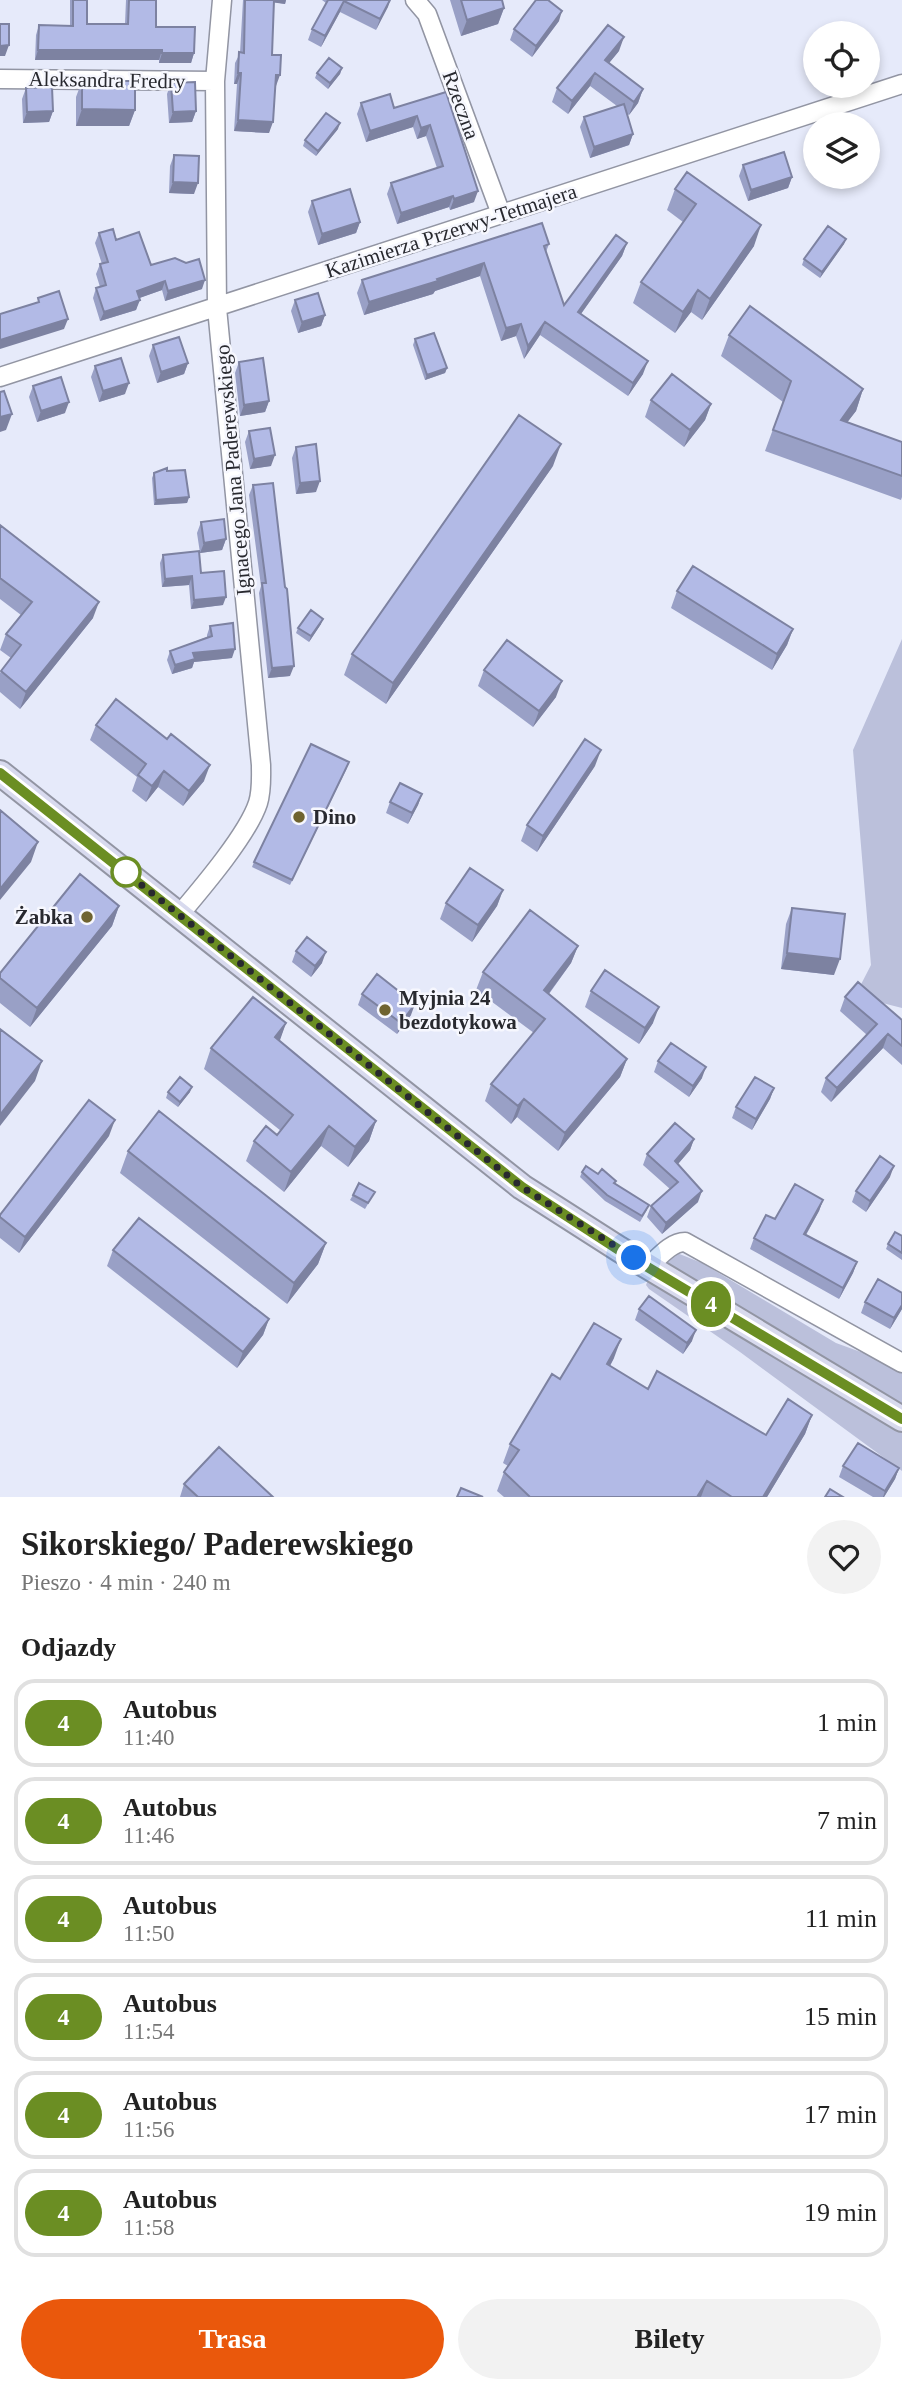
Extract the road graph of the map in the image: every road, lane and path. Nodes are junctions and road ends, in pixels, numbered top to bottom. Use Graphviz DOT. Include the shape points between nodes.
graph roads {
  1 [pos="222,0"];
  2 [pos="415,0"];
  3 [pos="0,79"];
  4 [pos="215,81"];
  5 [pos="902,84"];
  6 [pos="501,214"];
  7 [pos="217,308"];
  8 [pos="0,377"];
  9 [pos="0,773"];
  10 [pos="180,914"];
  11 [pos="648,1267"];
  12 [pos="899,1356"];
  13 [pos="902,1419"];
  1 -- 4 [label="street, Ignacego Jana Paderewskiego"];
  2 -- 6 [label="street, Rzeczna" via="427,14"];
  3 -- 4 [label="street, Aleksandra Fredry"];
  4 -- 7 [label="street, Ignacego Jana Paderewskiego"];
  5 -- 6 [label="street, Kazimierza Przerwy-Tetmajera"];
  6 -- 7 [label="street, Kazimierza Przerwy-Tetmajera"];
  7 -- 8 [label="street, Kazimierza Przerwy-Tetmajera"];
  7 -- 10 [label="street, Ignacego Jana Paderewskiego" via="261,787 247,824"];
  9 -- 10 [label="main road"];
  10 -- 11 [label="main road" via="522,1187"];
  11 -- 12 [label="street" via="674,1244 685,1242"];
  11 -- 13 [label="main road"];
}
